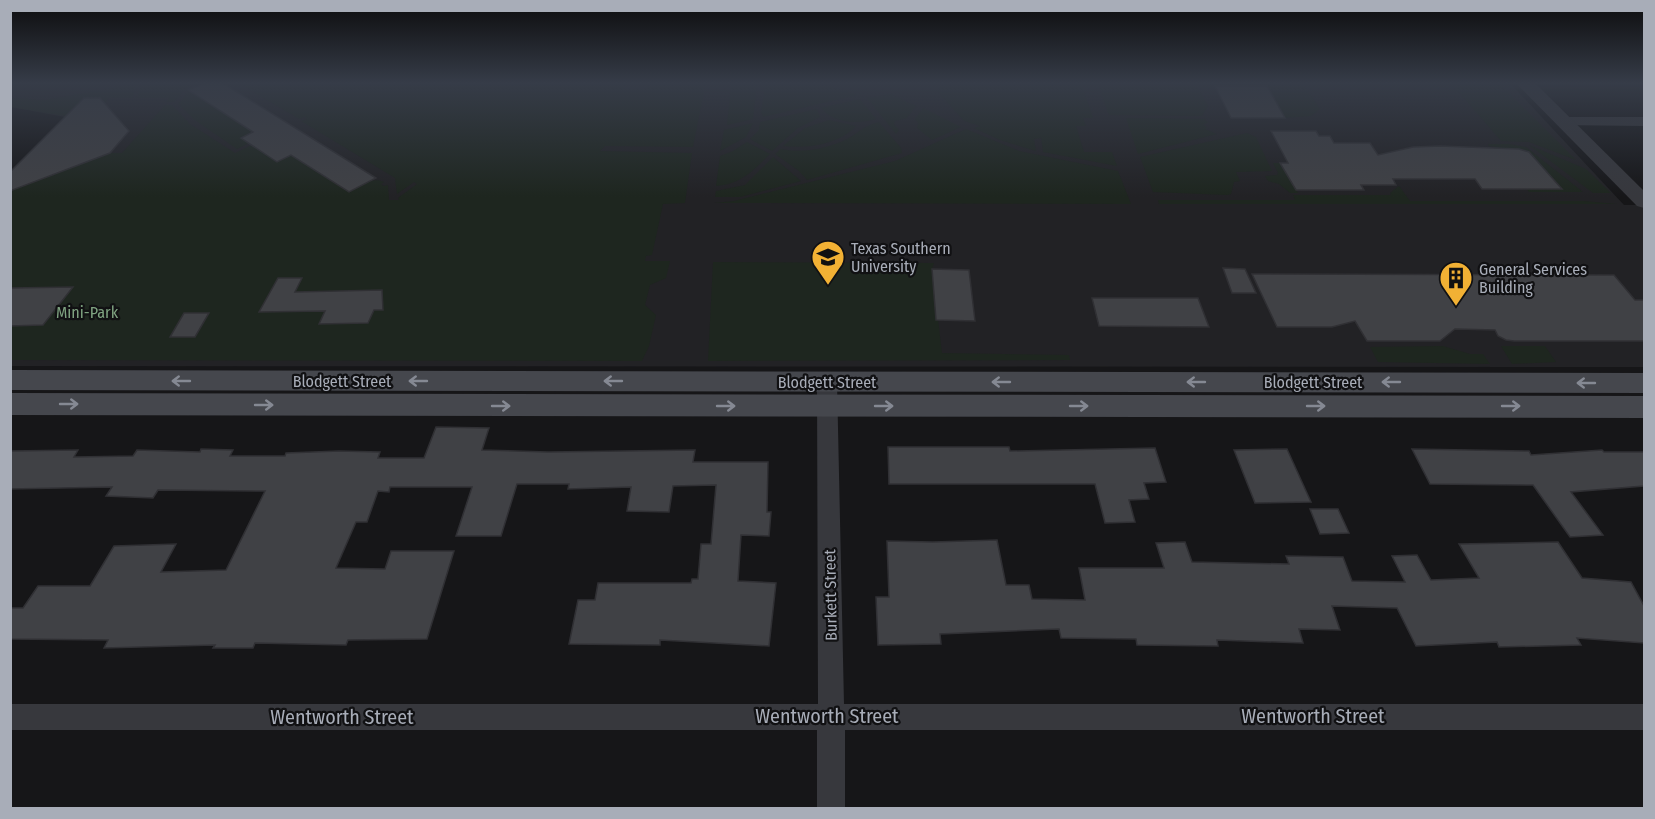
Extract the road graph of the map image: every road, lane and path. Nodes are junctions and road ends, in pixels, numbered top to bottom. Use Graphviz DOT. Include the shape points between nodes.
graph roads {
  1 [pos="1564,122"];
  2 [pos="1644,122"];
  3 [pos="1644,202"];
  4 [pos="10,380"];
  5 [pos="1644,383"];
  6 [pos="222,393"];
  7 [pos="826,394"];
  8 [pos="1272,394"];
  9 [pos="10,404"];
  10 [pos="1644,406"];
  11 [pos="832,716"];
  12 [pos="10,717"];
  13 [pos="1644,717"];
  14 [pos="831,808"];
  1 -- 2 [label="street"];
  1 -- 3 [label="street"];
  6 -- 4 [label="main road, Blodgett Street, one-way"];
  5 -- 8 [label="main road, Blodgett Street, one-way"];
  6 -- 7 [label="main road, Blodgett Street"];
  9 -- 6 [label="main road, Blodgett Street, one-way"];
  7 -- 8 [label="main road, Blodgett Street"];
  7 -- 11 [label="street, Burkett Street"];
  8 -- 10 [label="main road, Blodgett Street, one-way"];
  11 -- 12 [label="street, Wentworth Street"];
  11 -- 13 [label="street, Wentworth Street"];
  11 -- 14 [label="street, Burkett Street"];
}
